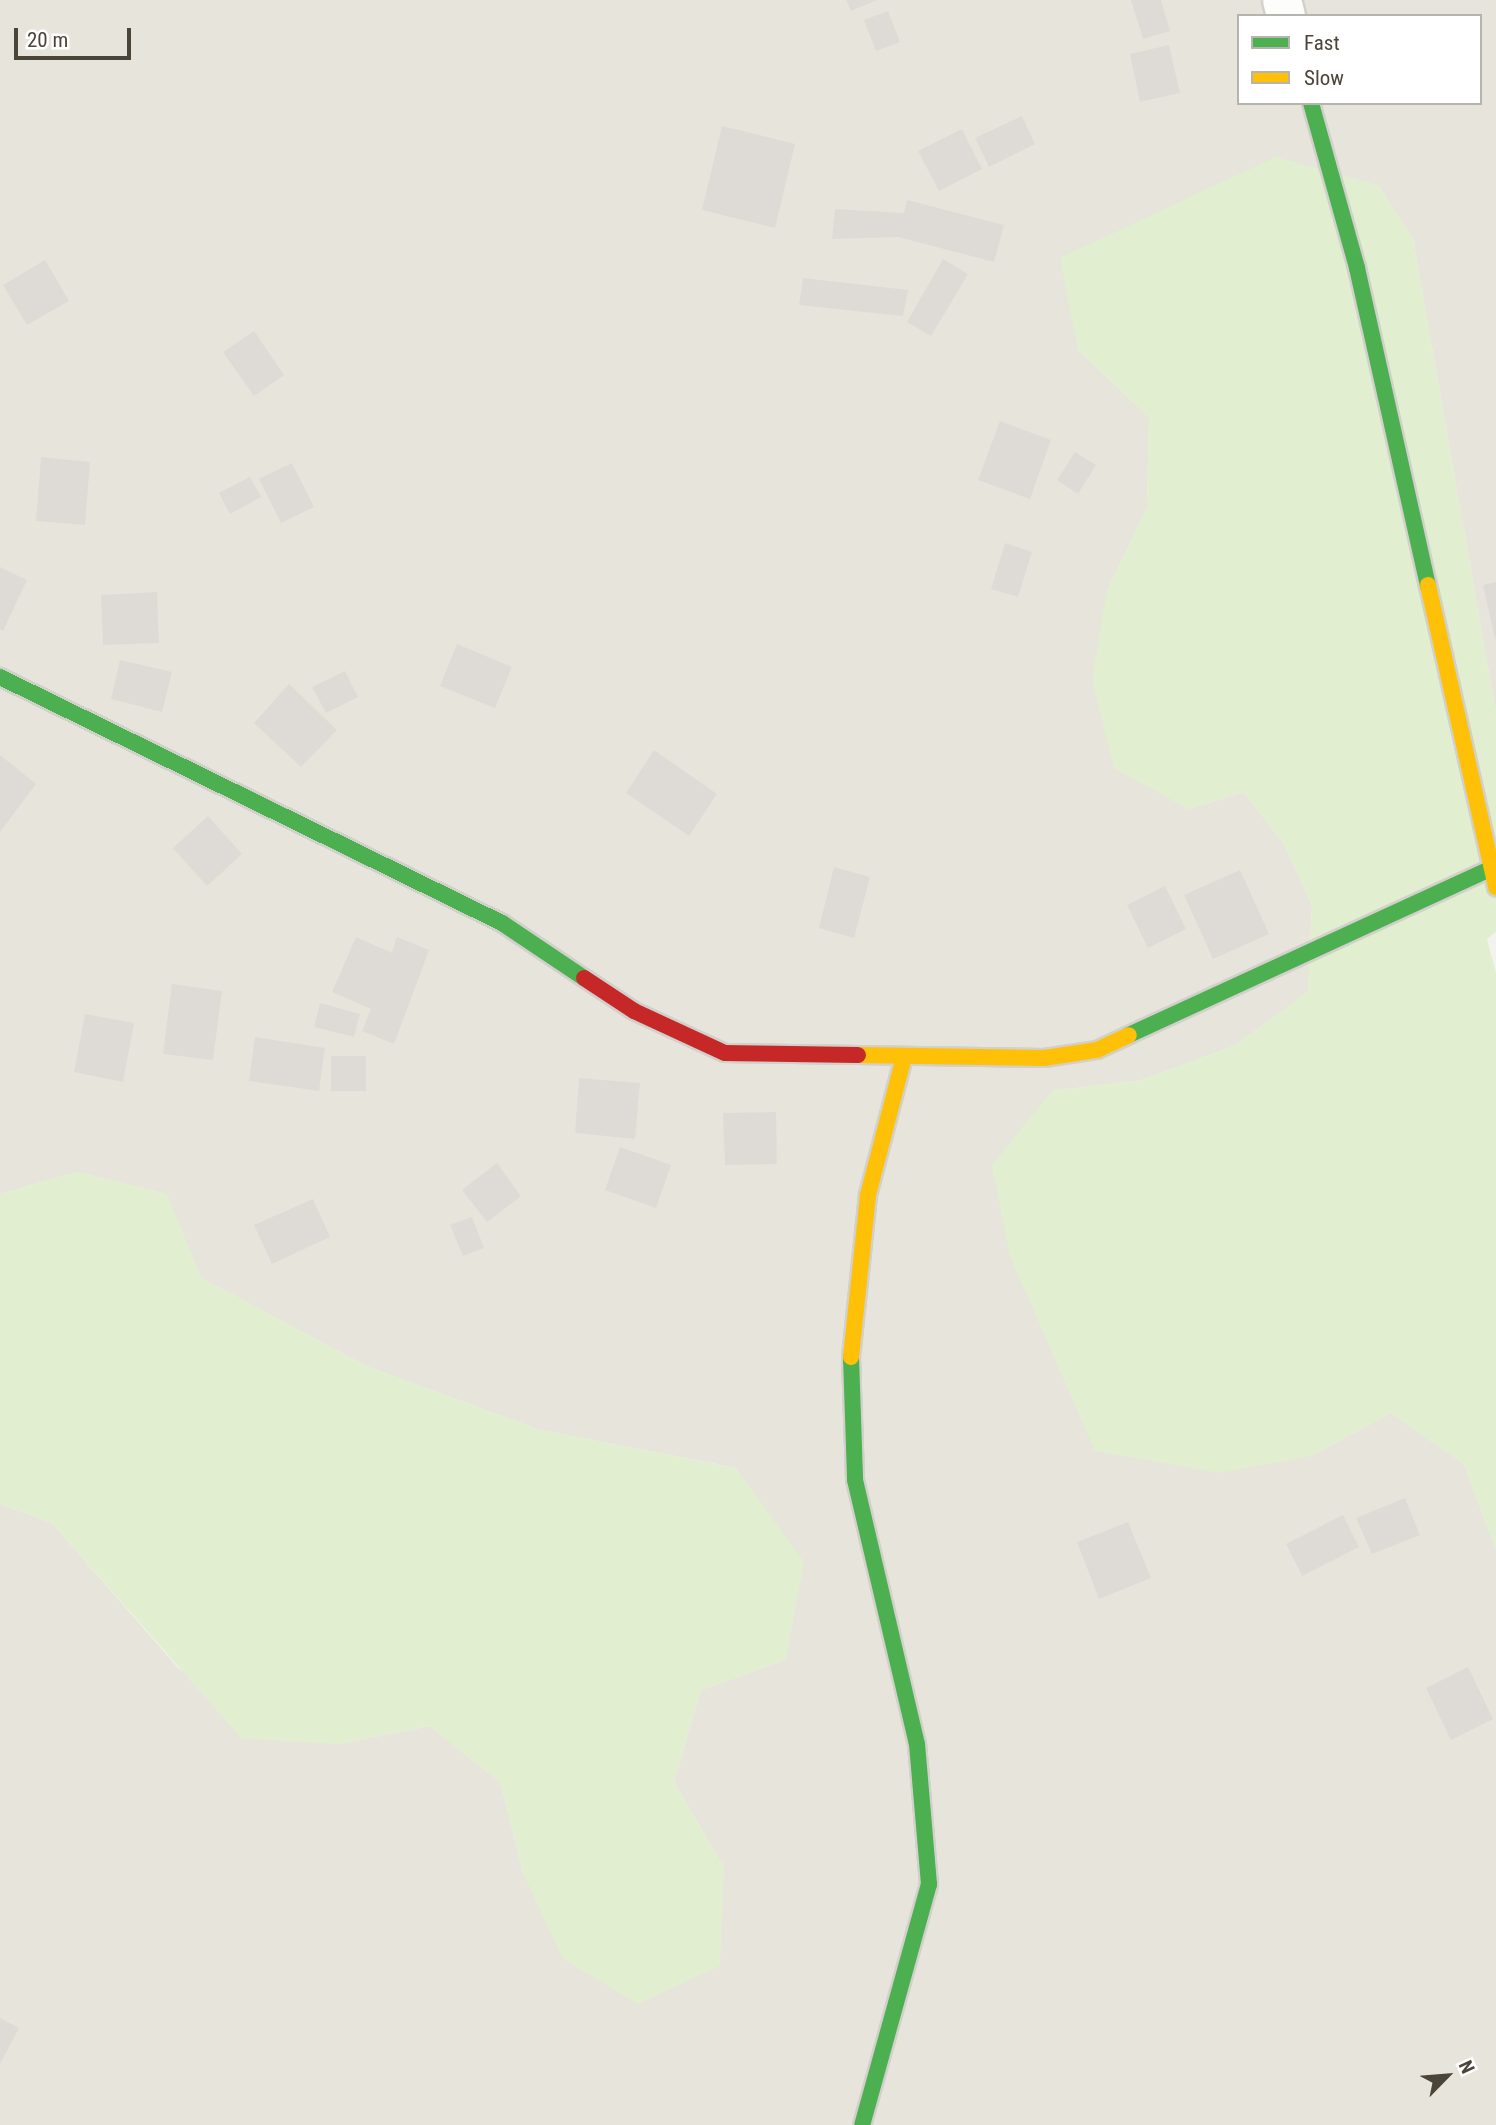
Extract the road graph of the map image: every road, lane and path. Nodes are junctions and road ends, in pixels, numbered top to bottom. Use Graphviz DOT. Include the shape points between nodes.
graph roads {
  1 [pos="1312,105"];
  2 [pos="0,677"];
  3 [pos="1490,869"];
  4 [pos="1496,887"];
  5 [pos="904,1057"];
  6 [pos="862,2125"];
  1 -- 3 [label="street" via="1357,268"];
  2 -- 5 [label="street" via="502,923 688,1039 725,1053"];
  3 -- 4 [label="street"];
  3 -- 5 [label="street" via="1097,1049 1044,1058"];
  5 -- 6 [label="street" via="868,1195 850,1336 855,1480 917,1744 929,1884"];
}
